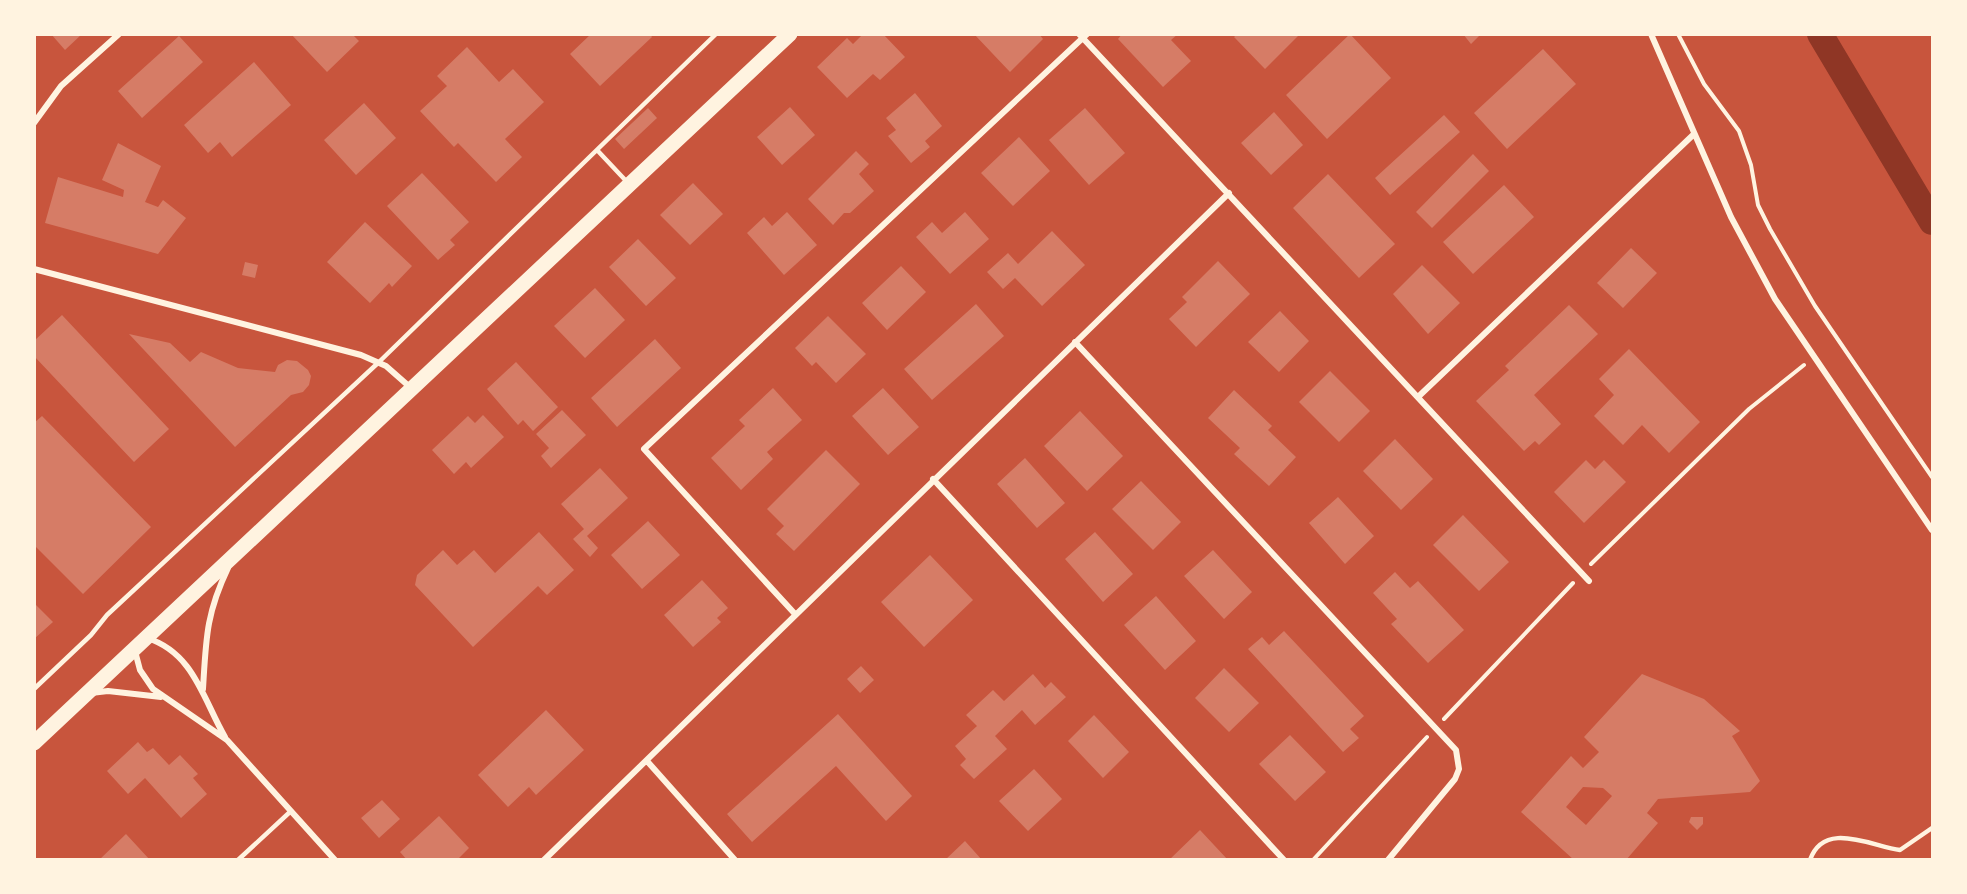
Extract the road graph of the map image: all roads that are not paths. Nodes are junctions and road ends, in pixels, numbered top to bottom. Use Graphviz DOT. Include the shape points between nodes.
graph roads {
  1 [pos="119,34"];
  2 [pos="716,34"];
  3 [pos="1651,34"];
  4 [pos="1083,36"];
  5 [pos="782,37"];
  6 [pos="34,123"];
  7 [pos="1694,135"];
  8 [pos="597,150"];
  9 [pos="630,185"];
  10 [pos="1229,193"];
  11 [pos="34,269"];
  12 [pos="1075,342"];
  13 [pos="379,362"];
  14 [pos="413,390"];
  15 [pos="1418,397"];
  16 [pos="933,479"];
  17 [pos="1932,530"];
  18 [pos="233,556"];
  19 [pos="1589,581"];
  20 [pos="795,614"];
  21 [pos="140,643"];
  22 [pos="34,688"];
  23 [pos="203,689"];
  24 [pos="88,693"];
  25 [pos="161,697"];
  26 [pos="226,740"];
  27 [pos="34,743"];
  28 [pos="646,760"];
  29 [pos="291,811"];
  30 [pos="1932,828"];
  31 [pos="238,860"];
  32 [pos="335,860"];
  33 [pos="544,860"];
  34 [pos="735,860"];
  35 [pos="1284,860"];
  36 [pos="1388,860"];
  37 [pos="1810,860"];
  1 -- 6 [label="street" via="61,86"];
  2 -- 8 [label="lane"];
  3 -- 7 [label="street"];
  4 -- 10 [label="street"];
  4 -- 20 [label="street" via="644,449"];
  5 -- 9 [label="main road"];
  7 -- 15 [label="street"];
  7 -- 17 [label="street" via="1731,217 1775,298"];
  8 -- 9 [label="lane"];
  8 -- 13 [label="lane"];
  9 -- 14 [label="main road"];
  10 -- 12 [label="street"];
  10 -- 15 [label="street"];
  11 -- 13 [label="street"];
  12 -- 16 [label="street"];
  12 -- 36 [label="street" via="1456,750 1459,769 1455,779"];
  13 -- 14 [label="street"];
  13 -- 22 [label="lane"];
  14 -- 18 [label="main road"];
  15 -- 19 [label="street"];
  16 -- 20 [label="street"];
  16 -- 35 [label="street"];
  18 -- 21 [label="main road"];
  18 -- 23 [label="street" via="213,601"];
  20 -- 28 [label="street"];
  21 -- 23 [label="street" via="166,645"];
  21 -- 24 [label="main road"];
  21 -- 25 [label="street" via="146,681"];
  23 -- 26 [label="street"];
  24 -- 25 [label="street" via="108,691"];
  24 -- 27 [label="main road"];
  25 -- 26 [label="street"];
  26 -- 29 [label="street"];
  28 -- 33 [label="street"];
  28 -- 34 [label="street"];
  29 -- 31 [label="lane"];
  29 -- 32 [label="street"];
  30 -- 37 [label="lane" via="1900,850 1834,837 1821,843"];
}
